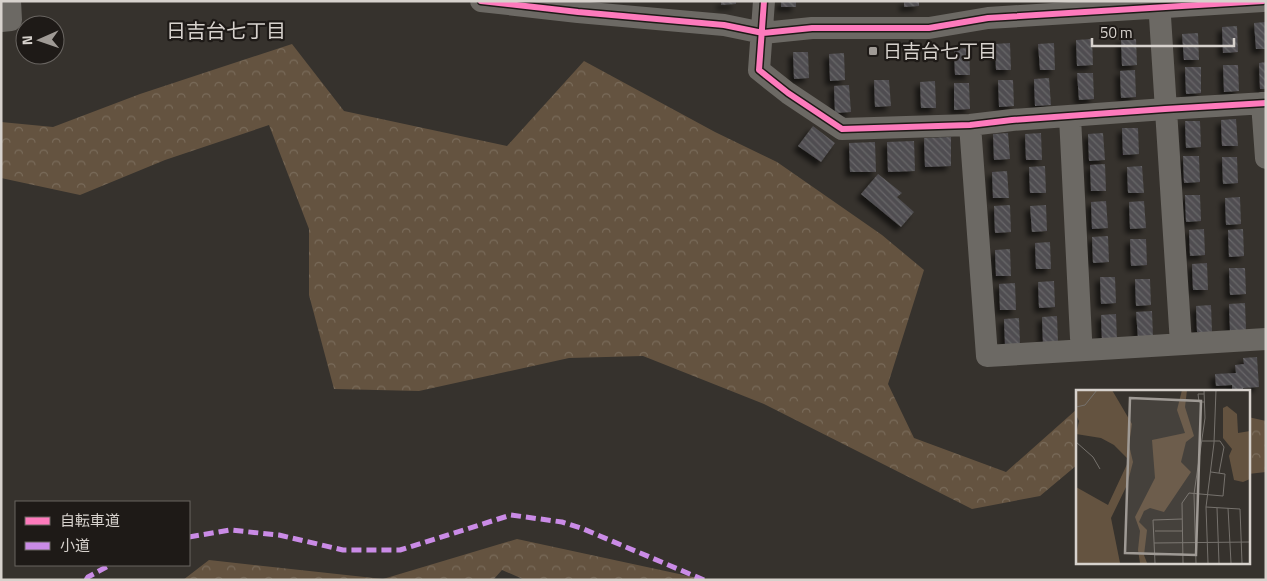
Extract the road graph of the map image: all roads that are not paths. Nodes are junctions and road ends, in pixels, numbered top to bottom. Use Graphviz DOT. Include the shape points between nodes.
graph roads {
  1 [pos="10,1"];
  2 [pos="481,1"];
  3 [pos="764,1"];
  4 [pos="1263,1"];
  5 [pos="1159,4"];
  6 [pos="988,10"];
  7 [pos="1,21"];
  8 [pos="763,33"];
  9 [pos="1264,103"];
  10 [pos="1165,109"];
  11 [pos="1070,117"];
  12 [pos="970,125"];
  13 [pos="1266,158"];
  14 [pos="1082,338"];
  15 [pos="1266,339"];
  16 [pos="1180,344"];
  1 -- 7 [label="street" via="11,20"];
  2 -- 8 [label="street" via="724,25"];
  3 -- 8 [label="street"];
  4 -- 5 [label="street"];
  5 -- 6 [label="street"];
  5 -- 10 [label="street"];
  6 -- 8 [label="street" via="928,28 812,28"];
  8 -- 12 [label="street" via="759,70 842,129"];
  9 -- 10 [label="street"];
  9 -- 13 [label="street"];
  10 -- 11 [label="street"];
  10 -- 16 [label="street"];
  11 -- 12 [label="street"];
  11 -- 14 [label="street"];
  12 -- 16 [label="street" via="987,356"];
  15 -- 16 [label="street"];
}
